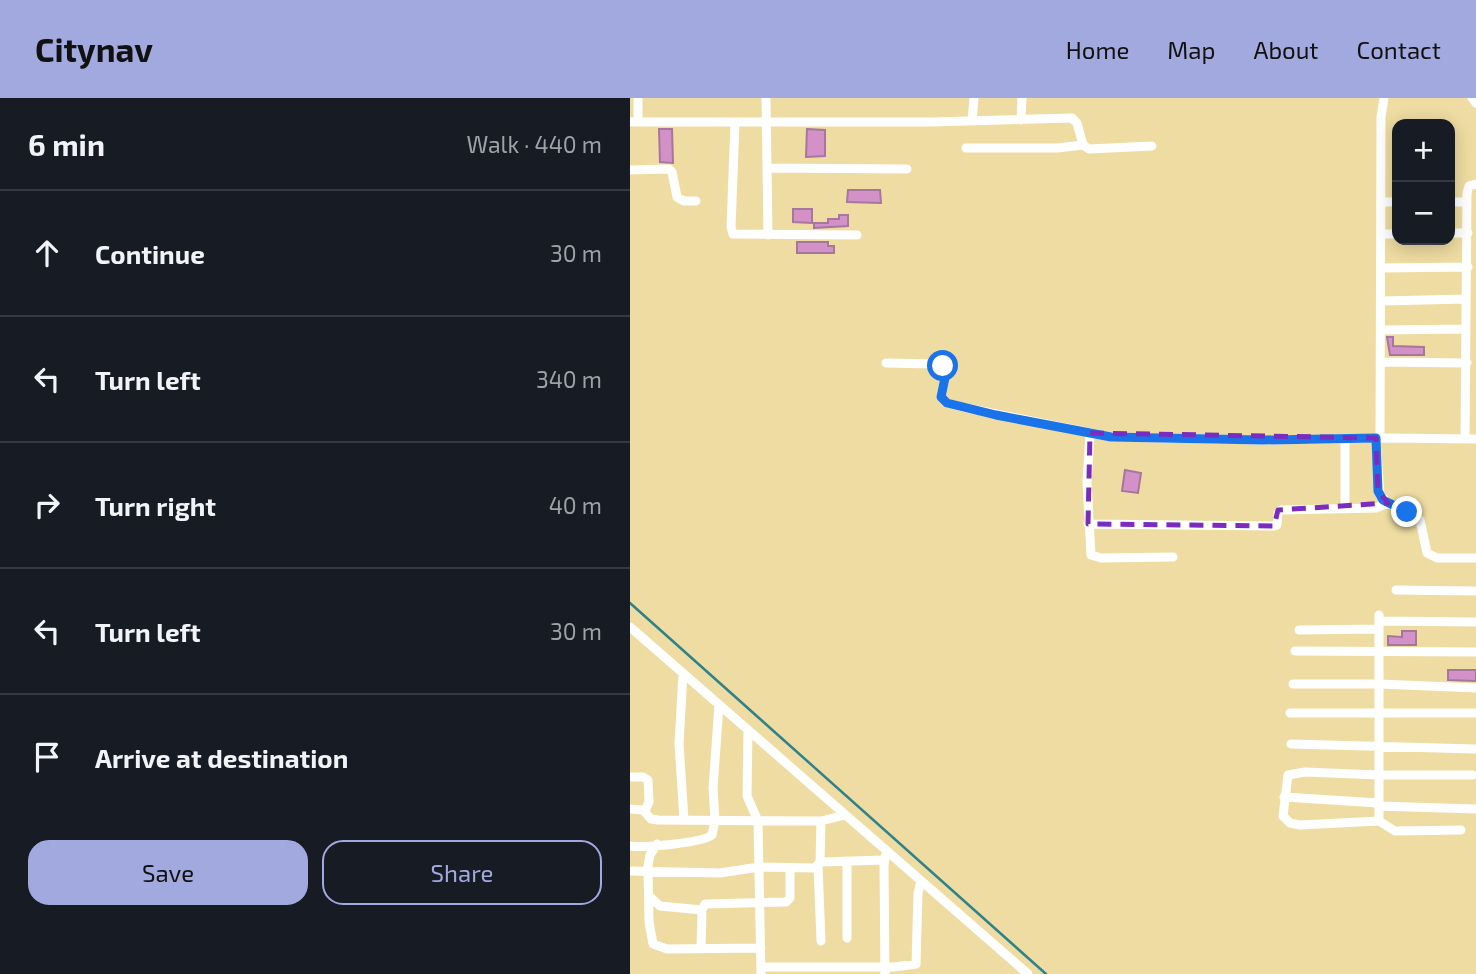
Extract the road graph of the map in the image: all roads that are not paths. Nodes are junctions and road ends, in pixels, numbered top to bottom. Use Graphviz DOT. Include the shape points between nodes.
graph roads {
  1 [pos="638,98"];
  2 [pos="766,98"];
  3 [pos="974,98"];
  4 [pos="1022,98"];
  5 [pos="1384,98"];
  6 [pos="1472,98"];
  7 [pos="1476,103"];
  8 [pos="1021,120"];
  9 [pos="972,121"];
  10 [pos="634,122"];
  11 [pos="766,122"];
  12 [pos="735,123"];
  13 [pos="1083,145"];
  14 [pos="1152,146"];
  15 [pos="966,148"];
  16 [pos="768,168"];
  17 [pos="907,169"];
  18 [pos="630,170"];
  19 [pos="1476,184"];
  20 [pos="696,201"];
  21 [pos="1381,202"];
  22 [pos="1392,202"];
  23 [pos="1455,202"];
  24 [pos="1467,202"];
  25 [pos="1455,233"];
  26 [pos="1468,233"];
  27 [pos="1382,234"];
  28 [pos="1392,234"];
  29 [pos="768,235"];
  30 [pos="857,235"];
  31 [pos="1468,267"];
  32 [pos="1382,268"];
  33 [pos="1466,299"];
  34 [pos="1381,301"];
  35 [pos="1466,329"];
  36 [pos="1381,330"];
  37 [pos="1380,362"];
  38 [pos="887,363"];
  39 [pos="1467,363"];
  40 [pos="1090,433"];
  41 [pos="1378,438"];
  42 [pos="1345,439"];
  43 [pos="1465,439"];
  44 [pos="1476,439"];
  45 [pos="1388,503"];
  46 [pos="1345,509"];
  47 [pos="1088,524"];
  48 [pos="1173,557"];
  49 [pos="1476,558"];
  50 [pos="1396,590"];
  51 [pos="1476,591"];
  52 [pos="1379,622"];
  53 [pos="1476,622"];
  54 [pos="630,626"];
  55 [pos="1299,630"];
  56 [pos="1295,651"];
  57 [pos="1380,652"];
  58 [pos="1476,652"];
  59 [pos="683,673"];
  60 [pos="1293,684"];
  61 [pos="1380,684"];
  62 [pos="1476,688"];
  63 [pos="719,705"];
  64 [pos="1290,713"];
  65 [pos="1476,713"];
  66 [pos="1380,714"];
  67 [pos="748,730"];
  68 [pos="1291,744"];
  69 [pos="1379,747"];
  70 [pos="1475,749"];
  71 [pos="1379,775"];
  72 [pos="1473,775"];
  73 [pos="630,777"];
  74 [pos="1284,797"];
  75 [pos="1378,804"];
  76 [pos="1475,808"];
  77 [pos="630,809"];
  78 [pos="645,811"];
  79 [pos="845,816"];
  80 [pos="684,820"];
  81 [pos="715,821"];
  82 [pos="758,821"];
  83 [pos="821,821"];
  84 [pos="1379,821"];
  85 [pos="1461,830"];
  86 [pos="657,844"];
  87 [pos="630,846"];
  88 [pos="885,856"];
  89 [pos="847,861"];
  90 [pos="819,864"];
  91 [pos="760,867"];
  92 [pos="790,868"];
  93 [pos="630,871"];
  94 [pos="648,871"];
  95 [pos="921,881"];
  96 [pos="649,896"];
  97 [pos="760,904"];
  98 [pos="702,910"];
  99 [pos="847,938"];
  100 [pos="821,941"];
  101 [pos="761,947"];
  102 [pos="701,948"];
  103 [pos="761,970"];
  104 [pos="885,970"];
  105 [pos="1028,974"];
  1 -- 10 [label="street"];
  2 -- 11 [label="street"];
  3 -- 9 [label="street"];
  4 -- 8 [label="street"];
  5 -- 21 [label="street"];
  6 -- 7 [label="street"];
  8 -- 9 [label="street"];
  8 -- 13 [label="street" via="1072,118"];
  9 -- 11 [label="street"];
  10 -- 12 [label="street"];
  11 -- 12 [label="street"];
  11 -- 16 [label="street"];
  12 -- 29 [label="street" via="731,231"];
  13 -- 14 [label="street" via="1094,149"];
  13 -- 15 [label="street"];
  16 -- 17 [label="street"];
  16 -- 29 [label="street"];
  18 -- 20 [label="street" via="669,169 677,197"];
  19 -- 24 [label="street" via="1468,188"];
  21 -- 22 [label="street"];
  21 -- 27 [label="street"];
  23 -- 24 [label="street"];
  24 -- 26 [label="street"];
  25 -- 26 [label="street"];
  26 -- 31 [label="street"];
  27 -- 28 [label="street"];
  27 -- 32 [label="street"];
  29 -- 30 [label="street"];
  31 -- 32 [label="street"];
  31 -- 33 [label="street"];
  32 -- 34 [label="street"];
  33 -- 34 [label="street"];
  33 -- 35 [label="street"];
  34 -- 36 [label="street"];
  35 -- 36 [label="street"];
  35 -- 39 [label="street"];
  36 -- 37 [label="street"];
  37 -- 39 [label="street"];
  37 -- 41 [label="street"];
  38 -- 40 [label="street" via="943,366 941,397 947,403"];
  39 -- 43 [label="street"];
  40 -- 42 [label="street" via="1138,438"];
  40 -- 47 [label="street"];
  41 -- 42 [label="street"];
  41 -- 43 [label="street"];
  41 -- 45 [label="street" via="1378,491"];
  42 -- 46 [label="street"];
  43 -- 44 [label="street"];
  45 -- 46 [label="street"];
  45 -- 49 [label="street" via="1420,520 1425,550 1432,557"];
  46 -- 47 [label="street" via="1281,510 1277,524 1271,526"];
  47 -- 48 [label="street" via="1093,556"];
  50 -- 51 [label="street"];
  52 -- 53 [label="street"];
  52 -- 55 [label="street"];
  52 -- 57 [label="street"];
  54 -- 59 [label="street"];
  56 -- 57 [label="street"];
  57 -- 58 [label="street"];
  57 -- 61 [label="street"];
  59 -- 63 [label="street"];
  59 -- 80 [label="street" via="679,744"];
  60 -- 61 [label="street"];
  61 -- 62 [label="street"];
  61 -- 66 [label="street"];
  63 -- 67 [label="street"];
  63 -- 81 [label="street"];
  64 -- 66 [label="street"];
  65 -- 66 [label="street"];
  66 -- 69 [label="street"];
  67 -- 79 [label="street"];
  67 -- 82 [label="street" via="747,796"];
  68 -- 69 [label="street"];
  69 -- 70 [label="street"];
  69 -- 71 [label="street"];
  71 -- 72 [label="street"];
  71 -- 74 [label="street" via="1290,773"];
  71 -- 75 [label="street"];
  73 -- 78 [label="street" via="648,780"];
  74 -- 75 [label="street"];
  74 -- 84 [label="street" via="1283,816 1290,823"];
  75 -- 76 [label="street"];
  75 -- 84 [label="street"];
  77 -- 78 [label="street"];
  78 -- 80 [label="street" via="653,820"];
  79 -- 83 [label="street"];
  79 -- 88 [label="street"];
  80 -- 81 [label="street"];
  81 -- 82 [label="street"];
  81 -- 86 [label="street" via="708,839"];
  82 -- 83 [label="street"];
  82 -- 91 [label="street"];
  83 -- 90 [label="street"];
  84 -- 85 [label="street" via="1395,831"];
  86 -- 87 [label="street"];
  86 -- 94 [label="street"];
  88 -- 89 [label="street"];
  88 -- 95 [label="street"];
  88 -- 104 [label="street"];
  89 -- 90 [label="street"];
  89 -- 99 [label="street"];
  90 -- 92 [label="street" via="811,869"];
  90 -- 100 [label="street"];
  91 -- 92 [label="street"];
  91 -- 94 [label="street" via="720,873"];
  91 -- 97 [label="street"];
  92 -- 97 [label="street" via="788,901"];
  93 -- 94 [label="street"];
  94 -- 96 [label="street"];
  95 -- 104 [label="street" via="917,962"];
  95 -- 105 [label="street"];
  96 -- 98 [label="street" via="660,906"];
  96 -- 102 [label="street" via="653,944"];
  97 -- 98 [label="street" via="708,903"];
  97 -- 101 [label="street"];
  98 -- 102 [label="street"];
  101 -- 102 [label="street"];
  101 -- 103 [label="street"];
  103 -- 104 [label="street"];
}
